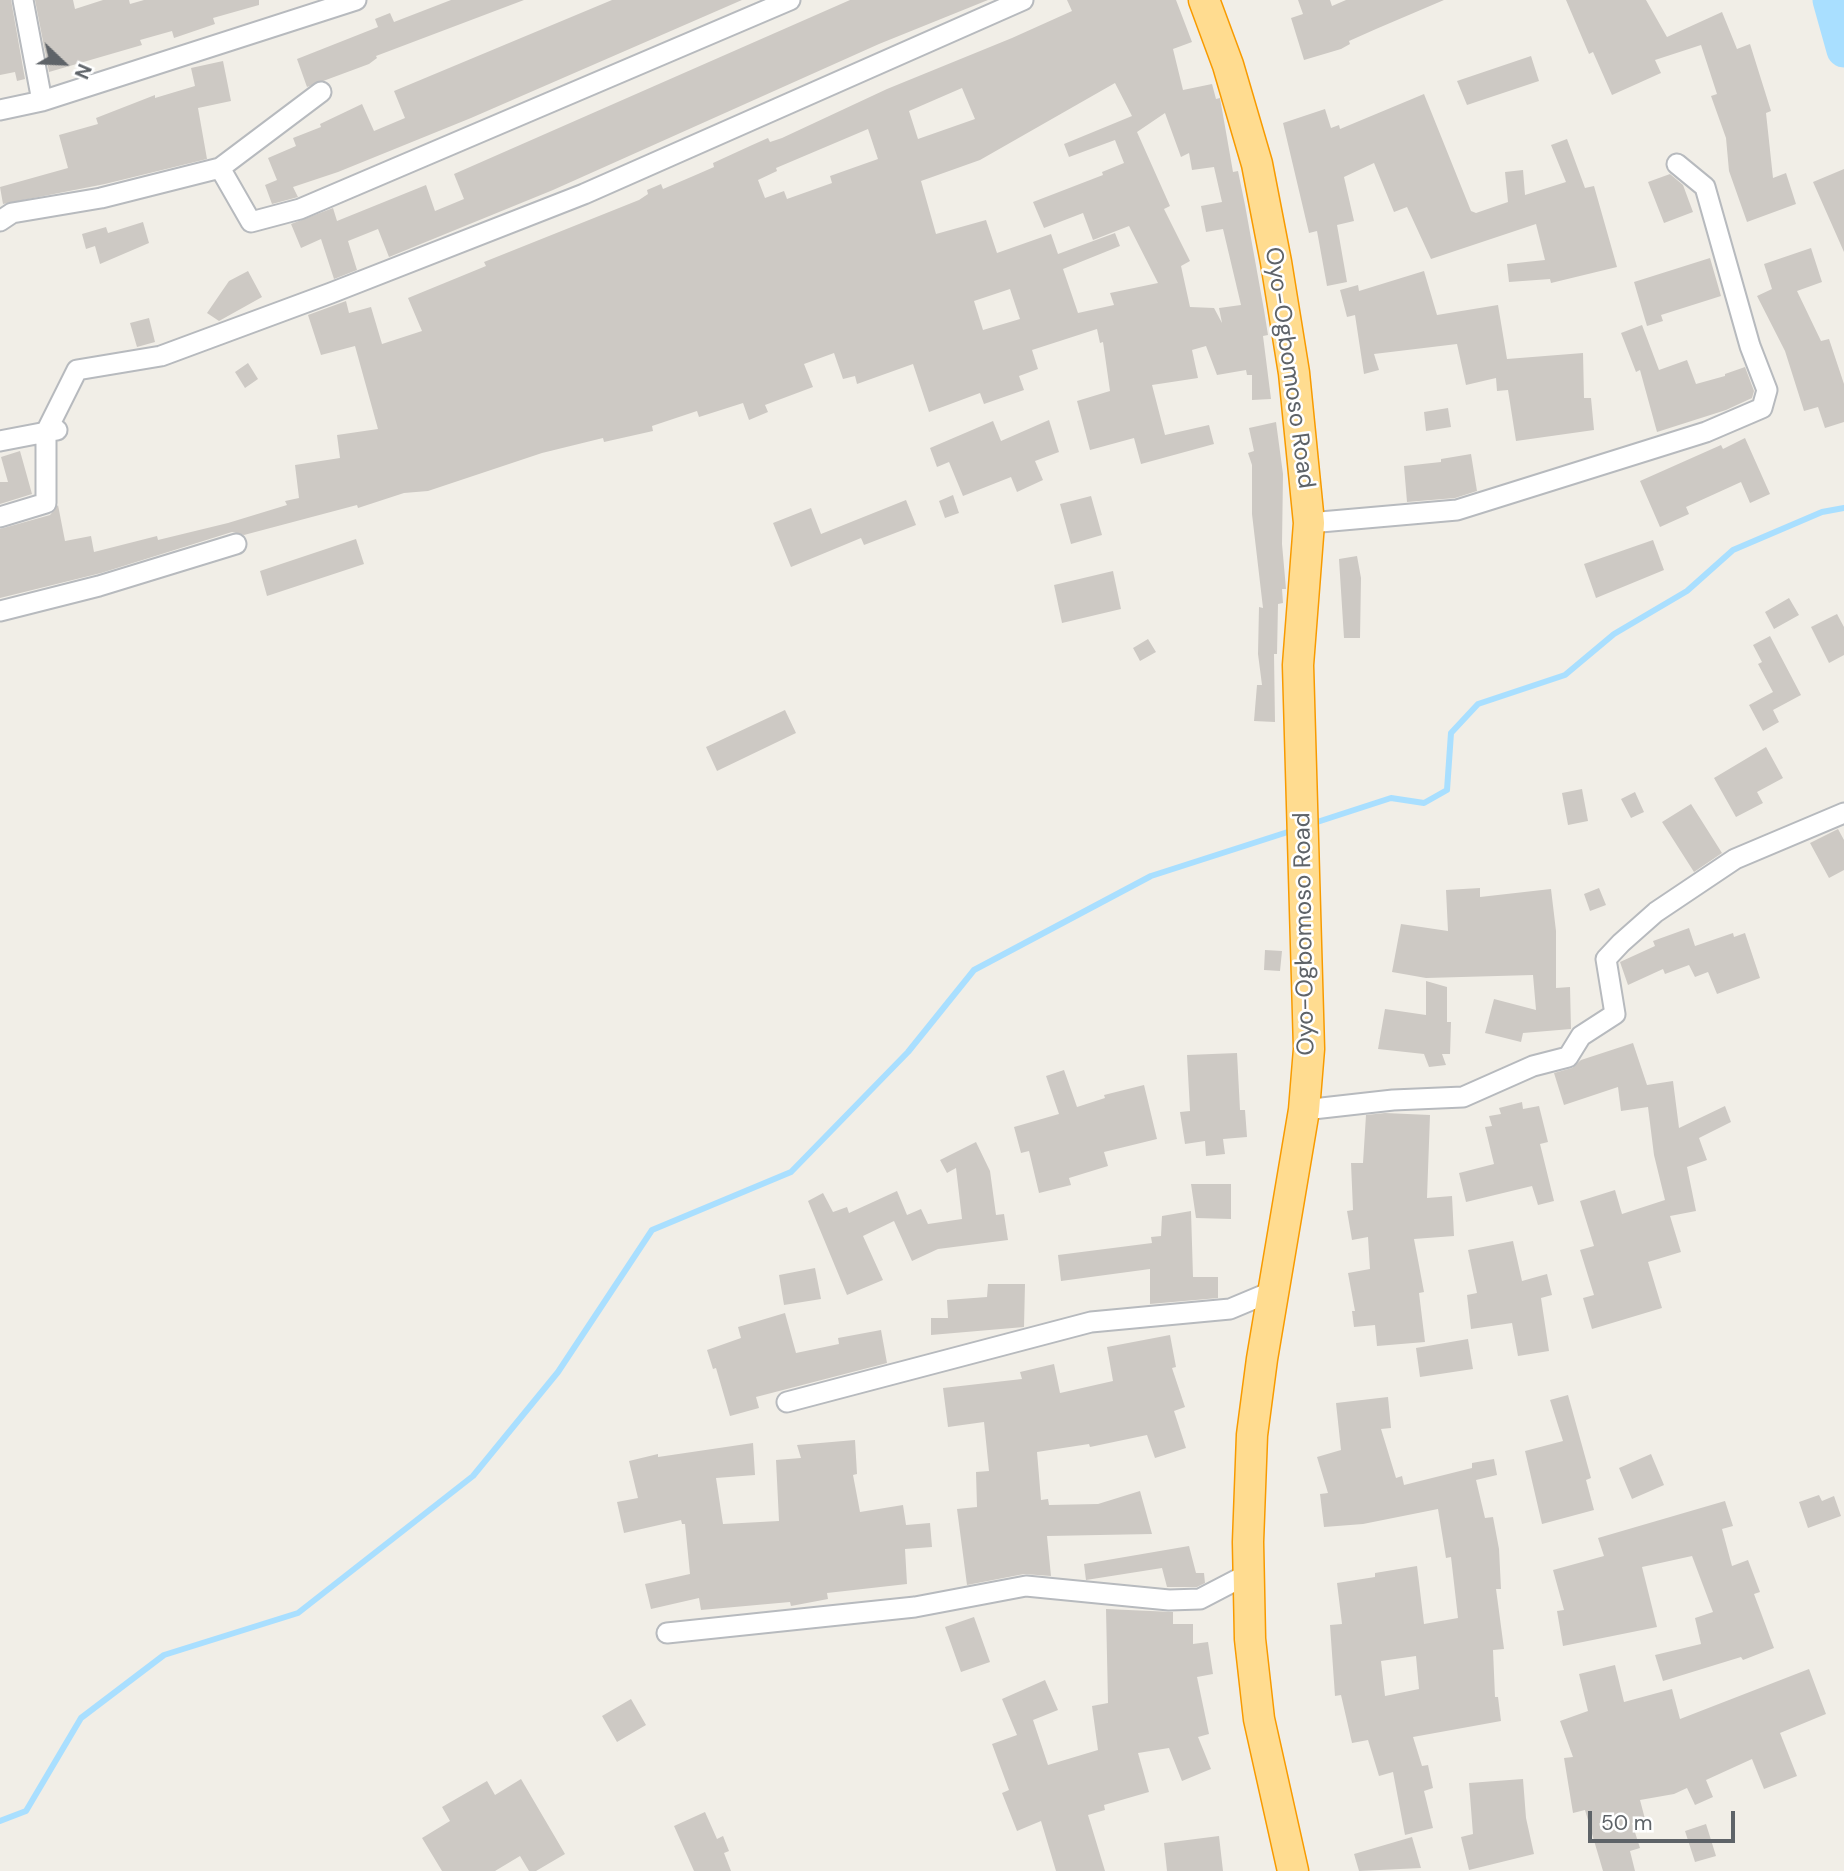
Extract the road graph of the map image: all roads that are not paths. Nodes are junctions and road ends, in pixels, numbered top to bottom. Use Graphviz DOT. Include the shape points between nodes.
graph roads {
  1 [pos="23,0"];
  2 [pos="356,0"];
  3 [pos="790,0"];
  4 [pos="1023,0"];
  5 [pos="1204,0"];
  6 [pos="321,92"];
  7 [pos="41,101"];
  8 [pos="0,110"];
  9 [pos="1677,164"];
  10 [pos="220,168"];
  11 [pos="0,221"];
  12 [pos="55,431"];
  13 [pos="0,441"];
  14 [pos="0,517"];
  15 [pos="1309,523"];
  16 [pos="236,544"];
  17 [pos="0,611"];
  18 [pos="1844,813"];
  19 [pos="1304,1110"];
  20 [pos="1273,1291"];
  21 [pos="787,1402"];
  22 [pos="1248,1574"];
  23 [pos="667,1633"];
  24 [pos="1293,1871"];
  1 -- 7 [label="street"];
  2 -- 7 [label="street"];
  3 -- 10 [label="street" via="300,209 251,222"];
  4 -- 12 [label="street" via="584,194 331,293 161,356 77,370"];
  5 -- 15 [label="highway, Oyo-Ogbomoso Road" via="1256,164 1274,249 1294,373"];
  6 -- 10 [label="street"];
  7 -- 8 [label="street"];
  9 -- 15 [label="street" via="1705,187 1767,390 1762,408 1706,432 1457,510"];
  10 -- 11 [label="street" via="101,198 12,213"];
  12 -- 13 [label="street"];
  12 -- 14 [label="street" via="46,503"];
  15 -- 19 [label="highway, Oyo-Ogbomoso Road" via="1298,665 1309,968"];
  16 -- 17 [label="street"];
  18 -- 19 [label="street" via="1735,859 1656,912 1606,959 1615,1014 1581,1037 1568,1057 1533,1066 1463,1097"];
  19 -- 20 [label="highway, Oyo-Ogbomoso Road"];
  20 -- 21 [label="street" via="1230,1310 1091,1322"];
  20 -- 22 [label="highway, Oyo-Ogbomoso Road" via="1252,1435"];
  22 -- 23 [label="street" via="1200,1599 1026,1586 915,1607"];
  22 -- 24 [label="highway, Oyo-Ogbomoso Road" via="1259,1719"];
}
